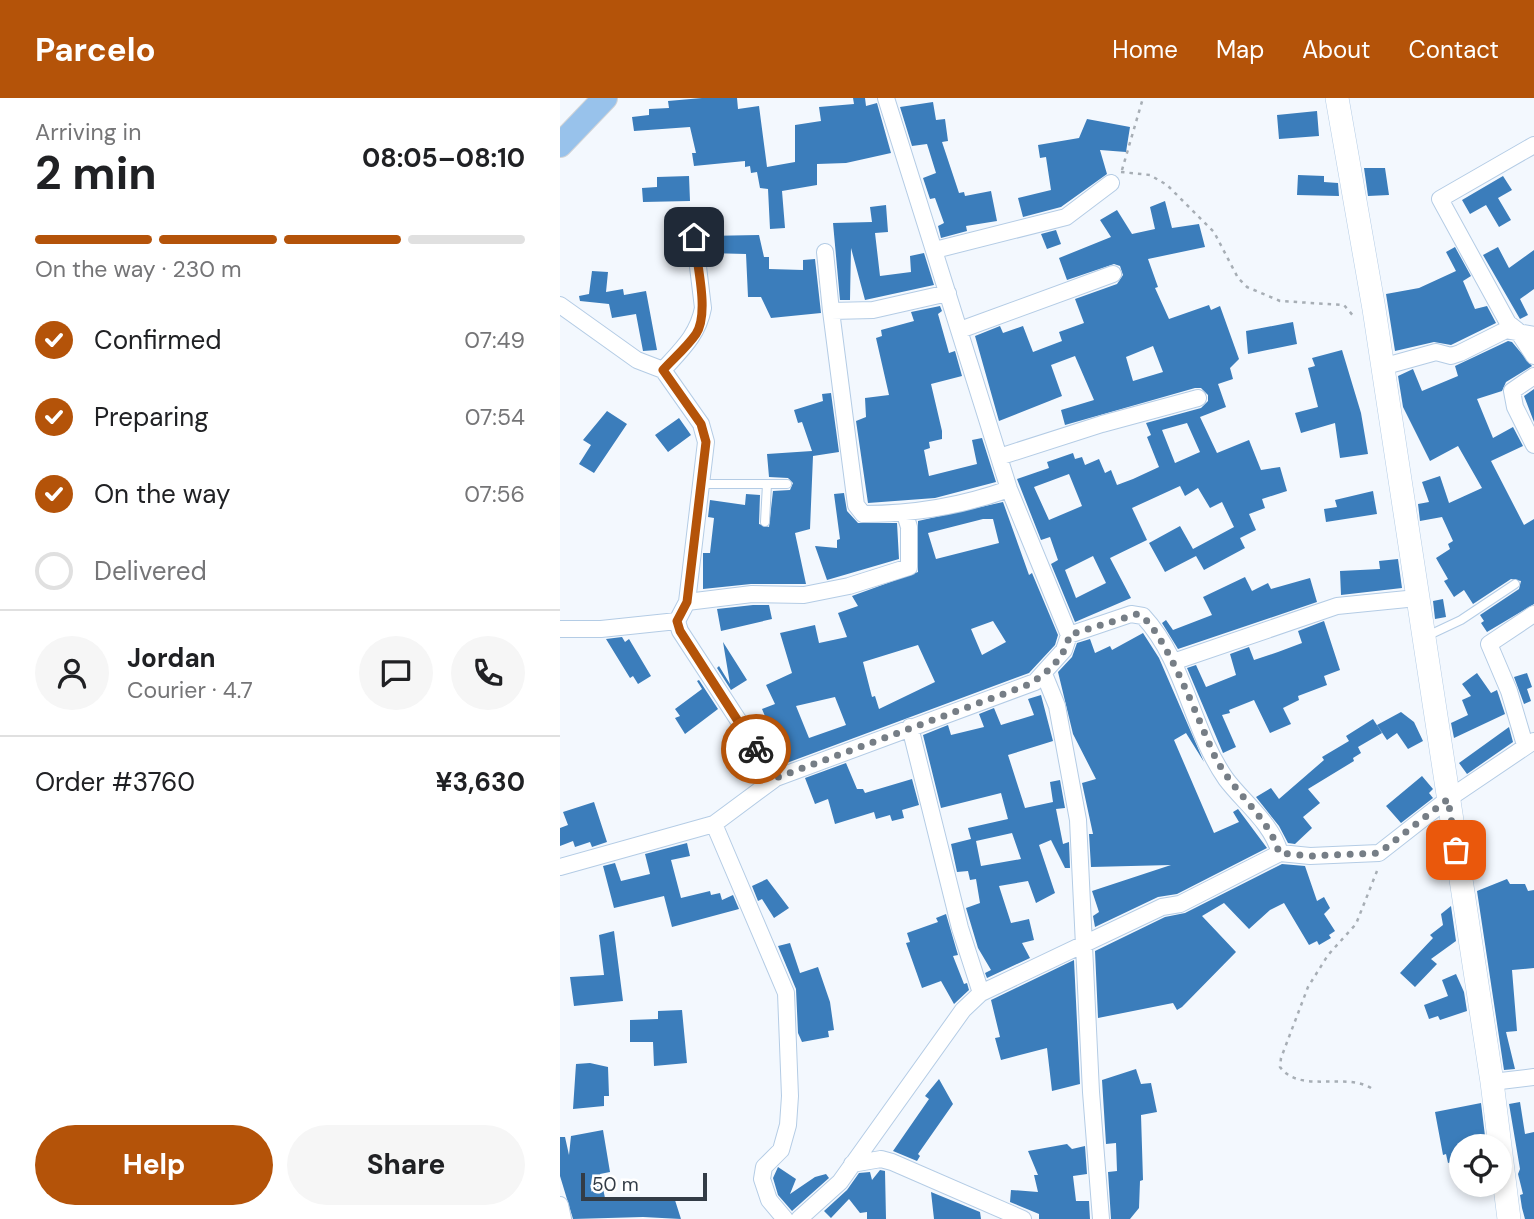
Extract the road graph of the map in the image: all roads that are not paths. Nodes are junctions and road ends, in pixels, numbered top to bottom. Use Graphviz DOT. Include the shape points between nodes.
graph roads {
  1 [pos="605,98"];
  2 [pos="886,98"];
  3 [pos="1337,98"];
  4 [pos="560,145"];
  5 [pos="1534,145"];
  6 [pos="1116,177"];
  7 [pos="692,218"];
  8 [pos="934,250"];
  9 [pos="825,252"];
  10 [pos="1113,274"];
  11 [pos="948,293"];
  12 [pos="560,305"];
  13 [pos="831,311"];
  14 [pos="960,330"];
  15 [pos="1517,330"];
  16 [pos="1534,335"];
  17 [pos="1534,356"];
  18 [pos="1382,367"];
  19 [pos="663,370"];
  20 [pos="1534,376"];
  21 [pos="1198,398"];
  22 [pos="1534,445"];
  23 [pos="999,457"];
  24 [pos="702,484"];
  25 [pos="766,484"];
  26 [pos="787,484"];
  27 [pos="1009,489"];
  28 [pos="905,514"];
  29 [pos="765,522"];
  30 [pos="1515,584"];
  31 [pos="1417,598"];
  32 [pos="687,602"];
  33 [pos="1534,614"];
  34 [pos="677,621"];
  35 [pos="560,629"];
  36 [pos="1069,635"];
  37 [pos="1424,637"];
  38 [pos="1173,662"];
  39 [pos="1044,674"];
  40 [pos="910,727"];
  41 [pos="1529,743"];
  42 [pos="776,778"];
  43 [pos="1448,799"];
  44 [pos="714,824"];
  45 [pos="1279,853"];
  46 [pos="560,867"];
  47 [pos="1083,943"];
  48 [pos="981,993"];
  49 [pos="1534,1077"];
  50 [pos="1492,1082"];
  51 [pos="852,1164"];
  52 [pos="560,1205"];
  53 [pos="563,1219"];
  54 [pos="785,1219"];
  55 [pos="799,1219"];
  56 [pos="1023,1219"];
  57 [pos="1101,1219"];
  58 [pos="1509,1219"];
  1 -- 4 [label="main road"];
  2 -- 8 [label="street"];
  3 -- 18 [label="street"];
  5 -- 15 [label="street" via="1440,198 1508,323"];
  6 -- 8 [label="street" via="1066,217"];
  7 -- 19 [label="street" via="703,308 696,334"];
  8 -- 11 [label="street"];
  9 -- 13 [label="street"];
  10 -- 14 [label="street"];
  11 -- 13 [label="street" via="873,310"];
  11 -- 14 [label="street"];
  12 -- 19 [label="street" via="637,360"];
  13 -- 28 [label="street" via="856,505 863,514"];
  14 -- 23 [label="street"];
  15 -- 16 [label="street"];
  15 -- 17 [label="street"];
  15 -- 18 [label="street" via="1506,330 1451,356 1436,352"];
  18 -- 31 [label="street"];
  19 -- 24 [label="street" via="705,433"];
  20 -- 22 [label="street" via="1512,391"];
  21 -- 23 [label="street"];
  23 -- 27 [label="street"];
  24 -- 25 [label="lane"];
  24 -- 32 [label="street"];
  25 -- 26 [label="lane"];
  25 -- 29 [label="lane"];
  27 -- 28 [label="street"];
  27 -- 36 [label="street"];
  28 -- 32 [label="street" via="909,568 804,595 751,594"];
  30 -- 37 [label="lane" via="1461,620"];
  31 -- 37 [label="street"];
  31 -- 38 [label="street" via="1337,606"];
  32 -- 34 [label="street"];
  33 -- 41 [label="street" via="1489,644"];
  34 -- 35 [label="street"];
  34 -- 42 [label="street" via="732,715"];
  36 -- 38 [label="street" via="1137,614 1149,622"];
  36 -- 39 [label="street" via="1065,650"];
  37 -- 43 [label="street"];
  38 -- 45 [label="street" via="1219,766 1261,818"];
  39 -- 40 [label="street" via="1025,686"];
  39 -- 47 [label="street" via="1057,706 1078,820"];
  40 -- 42 [label="street"];
  40 -- 48 [label="street" via="960,928"];
  41 -- 43 [label="street"];
  42 -- 44 [label="street"];
  43 -- 45 [label="street" via="1379,853"];
  43 -- 50 [label="street"];
  44 -- 46 [label="street"];
  44 -- 54 [label="street" via="789,1008 786,1132 781,1150 764,1167 762,1179 769,1200"];
  45 -- 47 [label="street" via="1180,904 1162,907"];
  47 -- 48 [label="street"];
  47 -- 57 [label="street"];
  48 -- 51 [label="street" via="963,1010"];
  49 -- 50 [label="street"];
  50 -- 58 [label="street"];
  51 -- 55 [label="street" via="840,1182"];
  51 -- 56 [label="street" via="881,1158"];
  52 -- 53 [label="street"];
}
